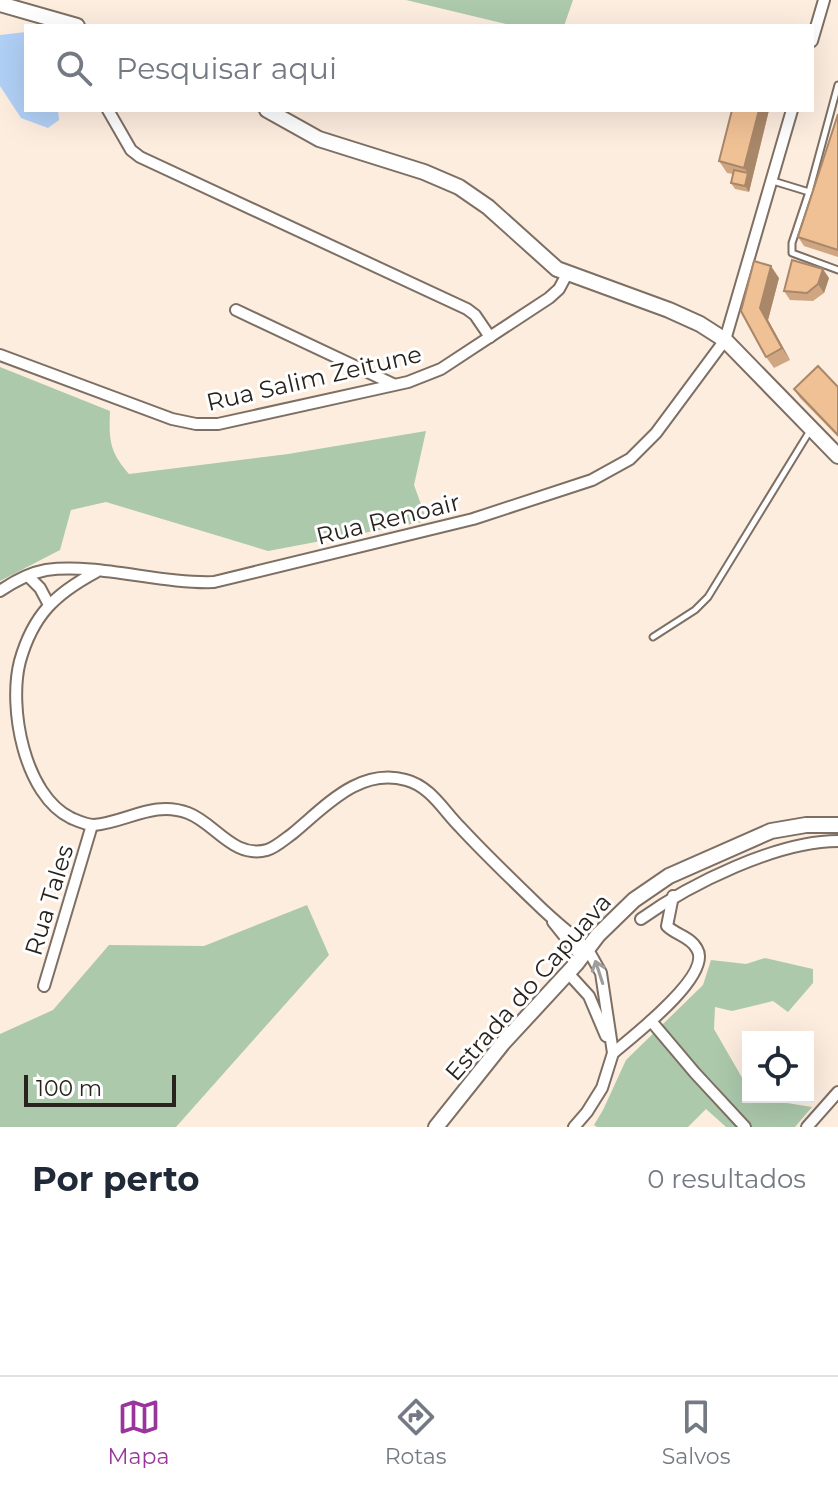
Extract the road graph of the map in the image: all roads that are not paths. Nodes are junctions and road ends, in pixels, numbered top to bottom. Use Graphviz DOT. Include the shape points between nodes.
graph roads {
  1 [pos="824,0"];
  2 [pos="0,4"];
  3 [pos="68,24"];
  4 [pos="814,34"];
  5 [pos="838,85"];
  6 [pos="109,112"];
  7 [pos="271,112"];
  8 [pos="791,112"];
  9 [pos="772,181"];
  10 [pos="809,192"];
  11 [pos="838,270"];
  12 [pos="567,274"];
  13 [pos="236,310"];
  14 [pos="490,337"];
  15 [pos="725,340"];
  16 [pos="0,355"];
  17 [pos="393,384"];
  18 [pos="812,428"];
  19 [pos="838,456"];
  20 [pos="96,572"];
  21 [pos="28,576"];
  22 [pos="0,591"];
  23 [pos="48,603"];
  24 [pos="653,637"];
  25 [pos="92,825"];
  26 [pos="838,825"];
  27 [pos="838,841"];
  28 [pos="673,896"];
  29 [pos="641,919"];
  30 [pos="584,953"];
  31 [pos="568,973"];
  32 [pos="44,986"];
  33 [pos="651,1021"];
  34 [pos="613,1053"];
  35 [pos="838,1092"];
  36 [pos="436,1127"];
  37 [pos="574,1127"];
  38 [pos="745,1127"];
  39 [pos="807,1127"];
  1 -- 4 [label="street"];
  2 -- 3 [label="street"];
  5 -- 10 [label="lane"];
  6 -- 14 [label="street" via="140,157 467,309"];
  7 -- 12 [label="street" via="319,139 459,187"];
  8 -- 9 [label="street"];
  9 -- 10 [label="lane"];
  9 -- 15 [label="street"];
  10 -- 11 [label="lane" via="792,253"];
  12 -- 14 [label="street, Rua Salim Zeitune" via="555,294"];
  12 -- 15 [label="street" via="677,313"];
  13 -- 17 [label="street"];
  14 -- 17 [label="street, Rua Salim Zeitune" via="432,374"];
  15 -- 18 [label="street"];
  15 -- 20 [label="street, Rua Renoair" via="656,433 630,459 551,496 214,582"];
  16 -- 17 [label="street, Rua Salim Zeitune" via="196,424 218,424"];
  18 -- 19 [label="street"];
  18 -- 24 [label="lane" via="708,597"];
  20 -- 21 [label="street, Rua Renoair" via="69,569"];
  20 -- 23 [label="street"];
  21 -- 22 [label="street, Rua Renoair"];
  21 -- 23 [label="street"];
  23 -- 25 [label="street" via="20,662 19,729 43,792 65,815"];
  25 -- 30 [label="street" via="165,808 189,813 247,851 267,850 352,785 389,777 409,781 428,792"];
  25 -- 32 [label="street, Rua Tales"];
  26 -- 30 [label="street, Estrada do Capuava" via="771,831 669,876 634,900"];
  27 -- 28 [label="street" via="790,847"];
  28 -- 29 [label="street"];
  28 -- 33 [label="street" via="667,926 697,947 700,957 693,978"];
  30 -- 31 [label="street, Estrada do Capuava"];
  34 -- 30 [label="street, one-way" via="601,973"];
  31 -- 34 [label="street" via="589,996"];
  31 -- 36 [label="street, Estrada do Capuava"];
  33 -- 34 [label="street"];
  33 -- 38 [label="street"];
  34 -- 37 [label="street" via="602,1088"];
  35 -- 39 [label="street"];
}
